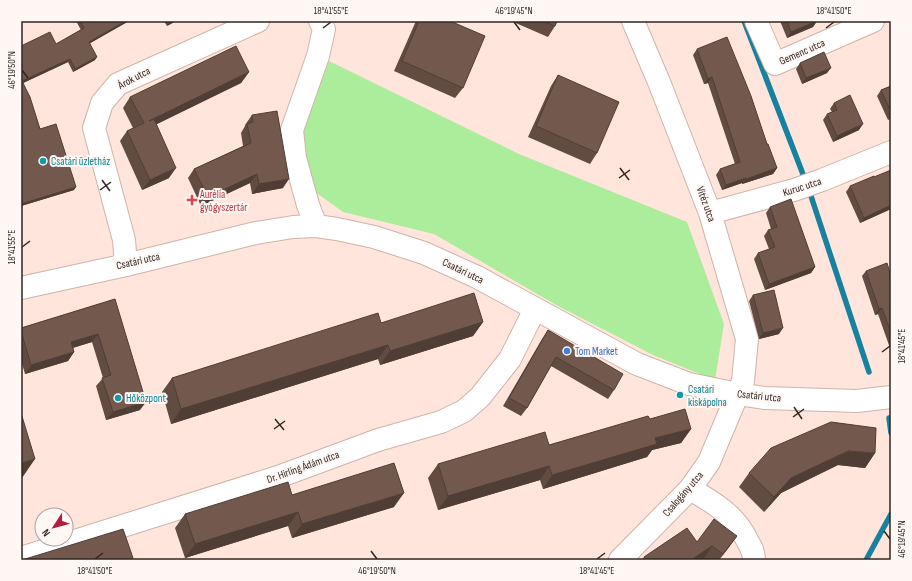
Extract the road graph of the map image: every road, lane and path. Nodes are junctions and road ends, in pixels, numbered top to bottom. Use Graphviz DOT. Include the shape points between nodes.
graph roads {
  1 [pos="258,21"];
  2 [pos="633,21"];
  3 [pos="756,21"];
  4 [pos="873,21"];
  5 [pos="323,24"];
  6 [pos="891,152"];
  7 [pos="710,213"];
  8 [pos="316,226"];
  9 [pos="126,265"];
  10 [pos="21,288"];
  11 [pos="535,309"];
  12 [pos="738,394"];
  13 [pos="891,397"];
  14 [pos="690,489"];
  15 [pos="21,558"];
  16 [pos="620,560"];
  17 [pos="754,560"];
  1 -- 9 [label="street, Árok utca" via="118,84 102,103 94,128 124,240"];
  2 -- 7 [label="street, Vitéz utca"];
  3 -- 4 [label="street, Gemenc utca" via="775,64"];
  5 -- 8 [label="street" via="318,56 292,130 295,158"];
  6 -- 7 [label="street, Kuruc utca" via="794,190"];
  7 -- 12 [label="street, Vitéz utca" via="747,339 745,369"];
  8 -- 9 [label="street, Csatári utca" via="256,233"];
  8 -- 11 [label="street, Csatári utca" via="374,237 424,253 477,277"];
  9 -- 10 [label="street, Csatári utca"];
  11 -- 12 [label="street, Csatári utca" via="637,364 689,384"];
  11 -- 15 [label="street, Dr. Hirling Ádám utca" via="510,359 480,397 464,411 441,422 378,440 278,477"];
  12 -- 13 [label="street, Csatári utca" via="764,398 857,401"];
  12 -- 14 [label="street, Csalogány utca" via="709,462"];
  14 -- 16 [label="street, Csalogány utca"];
  14 -- 17 [label="street" via="720,507 742,528 754,552"];
}
